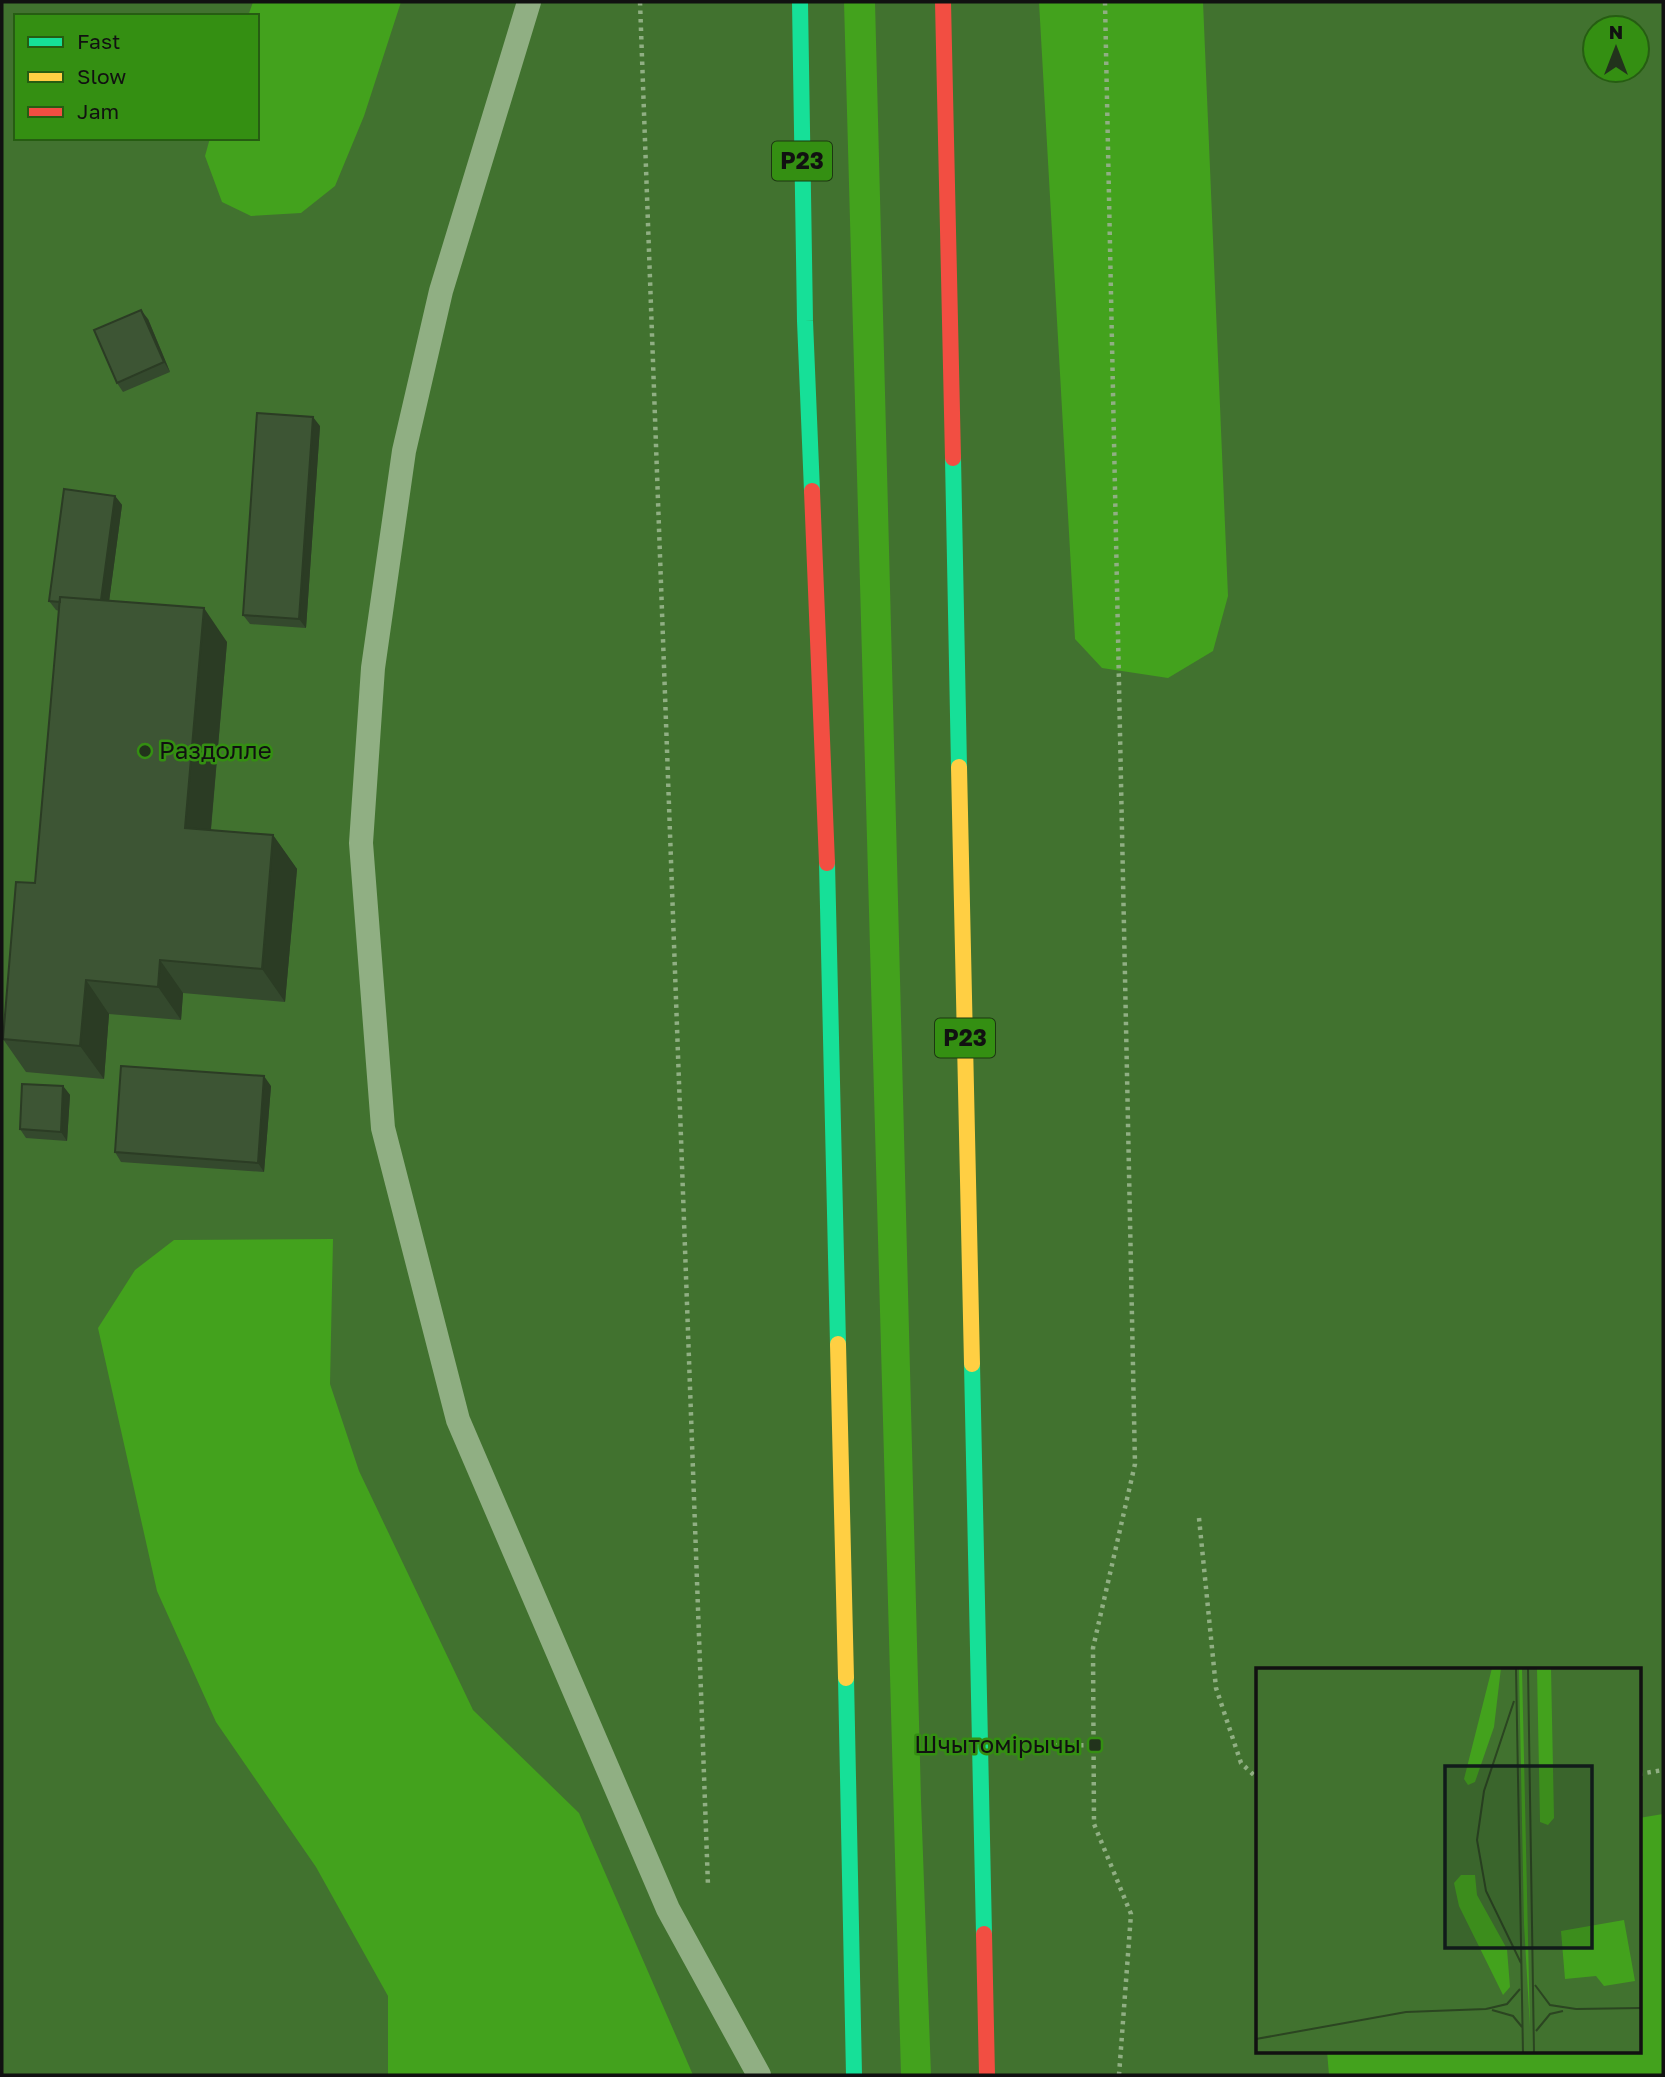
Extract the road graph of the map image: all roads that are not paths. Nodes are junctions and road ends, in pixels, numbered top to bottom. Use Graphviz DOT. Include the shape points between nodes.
graph roads {
  1 [pos="529,2"];
  2 [pos="800,2"];
  3 [pos="943,2"];
  4 [pos="759,2075"];
  5 [pos="854,2075"];
  6 [pos="987,2075"];
  1 -- 4 [label="lane" via="441,291 404,451 373,668 361,843 383,1128 457,1420 668,1909"];
  2 -- 5 [label="highway, Р23" via="804,321 829,903"];
  3 -- 6 [label="highway, Р23"];
}
